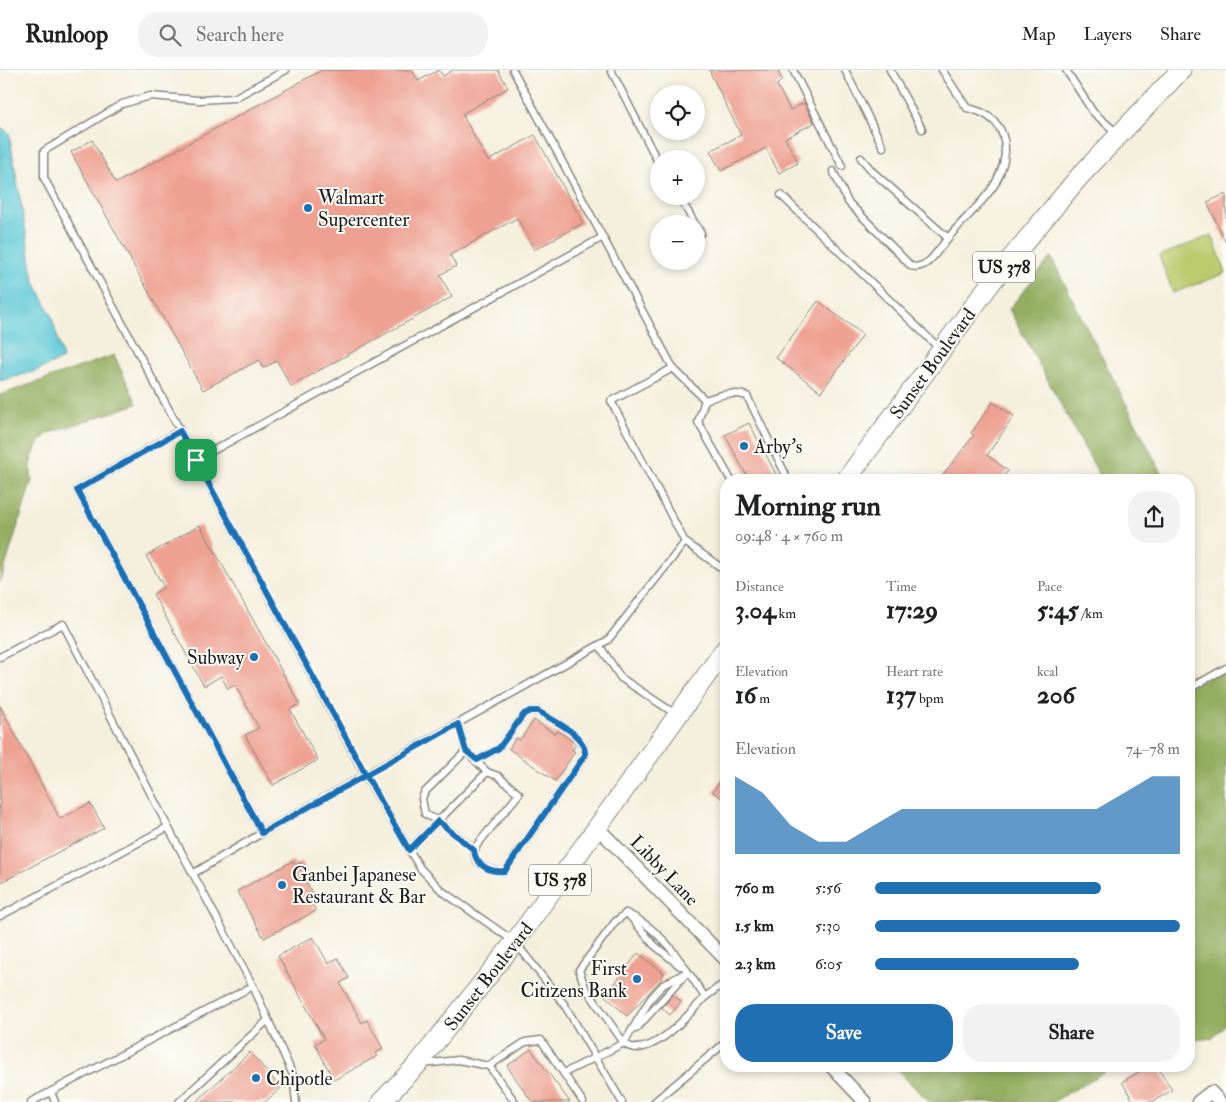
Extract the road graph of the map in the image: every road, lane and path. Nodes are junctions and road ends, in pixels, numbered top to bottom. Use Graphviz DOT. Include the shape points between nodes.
graph roads {
  1 [pos="286,70"];
  2 [pos="514,70"];
  3 [pos="611,70"];
  4 [pos="793,70"];
  5 [pos="845,70"];
  6 [pos="890,70"];
  7 [pos="942,70"];
  8 [pos="1066,70"];
  9 [pos="1174,74"];
  10 [pos="922,129"];
  11 [pos="1119,135"];
  12 [pos="883,147"];
  13 [pos="652,150"];
  14 [pos="861,158"];
  15 [pos="842,166"];
  16 [pos="834,170"];
  17 [pos="781,195"];
  18 [pos="603,238"];
  19 [pos="948,238"];
  20 [pos="941,350"];
  21 [pos="673,368"];
  22 [pos="705,400"];
  23 [pos="180,431"];
  24 [pos="196,460"];
  25 [pos="728,474"];
  26 [pos="785,474"];
  27 [pos="850,474"];
  28 [pos="685,542"];
  29 [pos="720,567"];
  30 [pos="599,645"];
  31 [pos="720,656"];
  32 [pos="0,657"];
  33 [pos="1226,668"];
  34 [pos="1195,686"];
  35 [pos="677,716"];
  36 [pos="458,724"];
  37 [pos="466,751"];
  38 [pos="477,760"];
  39 [pos="487,772"];
  40 [pos="366,775"];
  41 [pos="438,821"];
  42 [pos="168,827"];
  43 [pos="597,827"];
  44 [pos="262,833"];
  45 [pos="409,850"];
  46 [pos="474,850"];
  47 [pos="194,873"];
  48 [pos="626,913"];
  49 [pos="0,916"];
  50 [pos="515,942"];
  51 [pos="720,954"];
  52 [pos="687,972"];
  53 [pos="253,986"];
  54 [pos="720,986"];
  55 [pos="705,997"];
  56 [pos="268,1020"];
  57 [pos="624,1043"];
  58 [pos="720,1047"];
  59 [pos="596,1057"];
  60 [pos="417,1065"];
  61 [pos="489,1066"];
  62 [pos="837,1072"];
  63 [pos="564,1073"];
  64 [pos="51,1092"];
  65 [pos="31,1102"];
  66 [pos="56,1102"];
  67 [pos="179,1102"];
  68 [pos="296,1102"];
  69 [pos="381,1102"];
  70 [pos="515,1102"];
  71 [pos="583,1102"];
  72 [pos="622,1102"];
  73 [pos="654,1102"];
  74 [pos="866,1102"];
  75 [pos="1198,1102"];
  76 [pos="1220,1102"];
  1 -- 23 [label="lane" via="234,98 199,100 150,96 122,104 44,151 44,178"];
  2 -- 18 [label="lane"];
  3 -- 13 [label="lane"];
  4 -- 15 [label="lane"];
  5 -- 12 [label="lane"];
  6 -- 10 [label="lane"];
  7 -- 19 [label="lane" via="967,108 980,111 996,123 1006,148 996,183"];
  8 -- 11 [label="lane" via="1093,112"];
  9 -- 11 [label="main road, Sunset Boulevard / US 378"];
  11 -- 20 [label="main road, Sunset Boulevard / US 378" via="1036,228"];
  14 -- 19 [label="lane"];
  16 -- 19 [label="lane" via="848,202 911,266 917,268 927,263"];
  17 -- 20 [label="lane"];
  18 -- 21 [label="lane"];
  18 -- 24 [label="lane"];
  20 -- 27 [label="main road, Sunset Boulevard / US 378"];
  21 -- 22 [label="lane"];
  21 -- 28 [label="lane" via="611,401"];
  22 -- 25 [label="lane" via="698,422"];
  22 -- 26 [label="lane" via="728,393 747,396"];
  23 -- 24 [label="lane"];
  23 -- 44 [label="lane" via="77,490"];
  24 -- 40 [label="lane"];
  28 -- 29 [label="lane"];
  28 -- 30 [label="lane" via="608,640"];
  30 -- 35 [label="lane" via="621,678"];
  30 -- 36 [label="lane"];
  31 -- 35 [label="main road, Sunset Boulevard / US 378"];
  32 -- 42 [label="lane" via="63,624"];
  33 -- 34 [label="lane"];
  35 -- 43 [label="main road, Sunset Boulevard / US 378"];
  36 -- 37 [label="lane"];
  36 -- 40 [label="lane"];
  37 -- 38 [label="lane"];
  37 -- 41 [label="lane" via="424,793 425,814"];
  38 -- 39 [label="lane"];
  38 -- 46 [label="lane" via="499,748 524,714 530,711 538,711 581,740 586,747 585,755 505,871 496,872 478,863"];
  39 -- 41 [label="lane"];
  39 -- 46 [label="lane" via="498,776 518,794"];
  40 -- 44 [label="lane"];
  40 -- 45 [label="lane"];
  41 -- 45 [label="lane"];
  41 -- 46 [label="lane"];
  42 -- 47 [label="lane"];
  42 -- 49 [label="lane"];
  43 -- 50 [label="main road, Sunset Boulevard / US 378"];
  43 -- 51 [label="street, Libby Lane"];
  44 -- 47 [label="lane"];
  45 -- 50 [label="lane" via="420,868 442,891"];
  47 -- 53 [label="lane"];
  48 -- 52 [label="lane" via="654,945"];
  48 -- 52 [label="lane" via="645,921"];
  48 -- 57 [label="lane" via="615,922 580,970 585,987"];
  50 -- 59 [label="lane" via="564,1004"];
  50 -- 60 [label="main road, Sunset Boulevard / US 378"];
  52 -- 55 [label="lane"];
  52 -- 57 [label="lane"];
  53 -- 56 [label="lane"];
  53 -- 64 [label="lane"];
  54 -- 55 [label="lane"];
  55 -- 57 [label="lane" via="656,1043 645,1047"];
  56 -- 67 [label="lane"];
  56 -- 68 [label="lane" via="293,1075"];
  57 -- 59 [label="lane"];
  58 -- 73 [label="lane"];
  59 -- 63 [label="lane"];
  59 -- 72 [label="lane"];
  60 -- 61 [label="lane" via="458,1060"];
  60 -- 69 [label="main road, Sunset Boulevard / US 378"];
  61 -- 63 [label="lane" via="525,1042 541,1040"];
  61 -- 70 [label="lane"];
  62 -- 74 [label="street"];
  63 -- 71 [label="lane"];
  64 -- 65 [label="lane"];
  64 -- 66 [label="lane"];
  75 -- 76 [label="street" via="1211,1092"];
}
